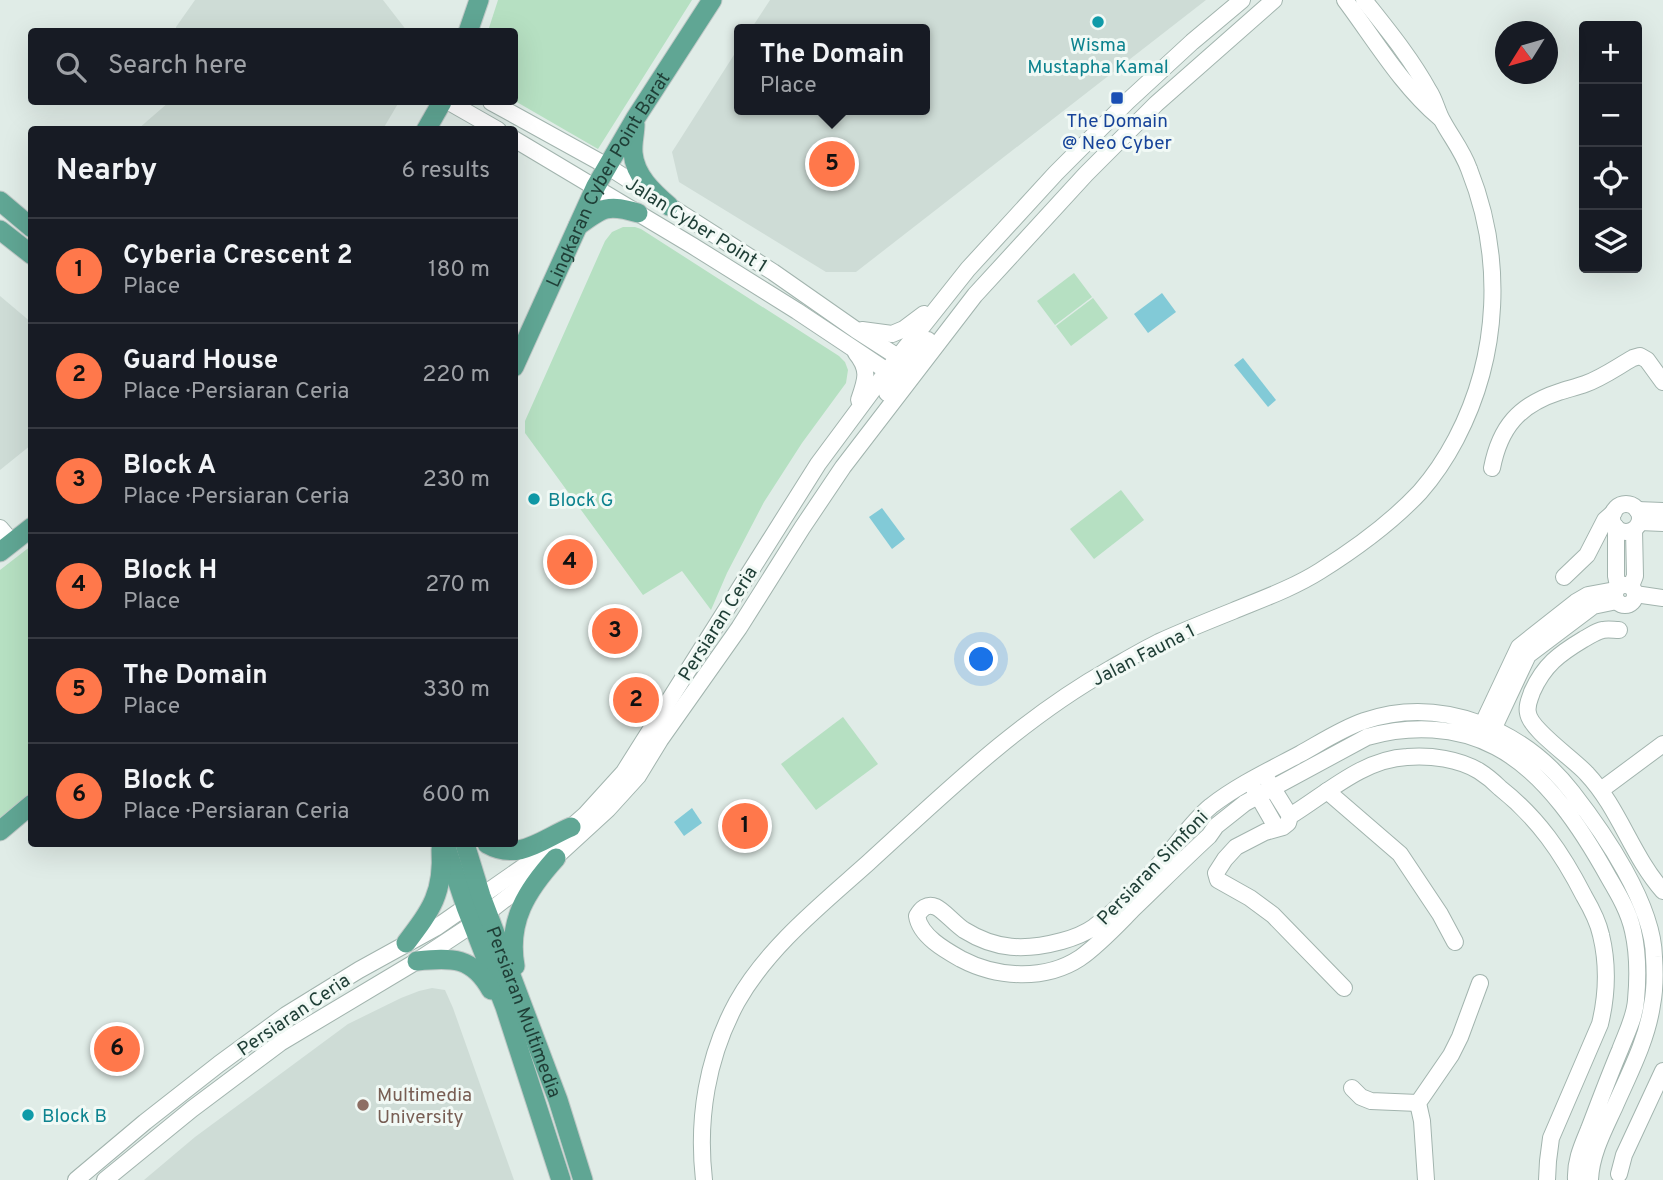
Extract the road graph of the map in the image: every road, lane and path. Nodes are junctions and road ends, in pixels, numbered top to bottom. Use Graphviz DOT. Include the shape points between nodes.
graph roads {
  1 [pos="479,0"];
  2 [pos="712,0"];
  3 [pos="1242,0"];
  4 [pos="1274,0"];
  5 [pos="1337,0"];
  6 [pos="1353,3"];
  7 [pos="469,28"];
  8 [pos="440,105"];
  9 [pos="454,105"];
  10 [pos="496,105"];
  11 [pos="635,119"];
  12 [pos="428,126"];
  13 [pos="491,126"];
  14 [pos="518,141"];
  15 [pos="607,166"];
  16 [pos="596,186"];
  17 [pos="0,201"];
  18 [pos="668,205"];
  19 [pos="638,213"];
  20 [pos="28,225"];
  21 [pos="578,226"];
  22 [pos="0,229"];
  23 [pos="28,252"];
  24 [pos="937,306"];
  25 [pos="964,309"];
  26 [pos="856,330"];
  27 [pos="854,350"];
  28 [pos="518,358"];
  29 [pos="895,365"];
  30 [pos="1663,382"];
  31 [pos="853,415"];
  32 [pos="857,449"];
  33 [pos="1492,468"];
  34 [pos="1663,511"];
  35 [pos="1615,520"];
  36 [pos="1637,521"];
  37 [pos="1663,523"];
  38 [pos="28,529"];
  39 [pos="4,541"];
  40 [pos="1564,577"];
  41 [pos="1623,591"];
  42 [pos="1663,598"];
  43 [pos="1619,631"];
  44 [pos="1484,734"];
  45 [pos="1663,744"];
  46 [pos="1261,785"];
  47 [pos="1601,790"];
  48 [pos="1327,791"];
  49 [pos="28,807"];
  50 [pos="1290,816"];
  51 [pos="571,827"];
  52 [pos="1276,828"];
  53 [pos="0,831"];
  54 [pos="443,847"];
  55 [pos="445,847"];
  56 [pos="466,847"];
  57 [pos="493,847"];
  58 [pos="556,858"];
  59 [pos="1663,891"];
  60 [pos="477,910"];
  61 [pos="1455,942"];
  62 [pos="406,943"];
  63 [pos="1658,943"];
  64 [pos="1635,945"];
  65 [pos="1035,947"];
  66 [pos="1659,960"];
  67 [pos="417,961"];
  68 [pos="1636,962"];
  69 [pos="1056,969"];
  70 [pos="1480,983"];
  71 [pos="1344,988"];
  72 [pos="529,1023"];
  73 [pos="519,1048"];
  74 [pos="1663,1071"];
  75 [pos="1352,1088"];
  76 [pos="1418,1103"];
  77 [pos="1619,1174"];
  78 [pos="76,1180"];
  79 [pos="105,1180"];
  80 [pos="561,1180"];
  81 [pos="583,1180"];
  82 [pos="704,1180"];
  83 [pos="1426,1180"];
  84 [pos="1547,1180"];
  85 [pos="1576,1180"];
  86 [pos="1590,1180"];
  1 -- 7 [label="main road"];
  2 -- 11 [label="main road, Lingkaran Cyber Point Barat"];
  3 -- 24 [label="street, Persiaran Ceria" via="1110,119"];
  4 -- 25 [label="street, Persiaran Ceria" via="1112,148"];
  5 -- 6 [label="street"];
  6 -- 82 [label="street, Jalan Fauna 1" via="1420,75 1433,97 1468,165 1488,232 1492,328 1468,416 1444,460 1385,524 1317,573 1157,643 1054,704 978,764 796,928 747,985 722,1033 701,1117"];
  8 -- 12 [label="main road"];
  9 -- 13 [label="street"];
  10 -- 15 [label="street, Jalan Cyber Point 1"];
  11 -- 15 [label="main road, Lingkaran Cyber Point Barat"];
  11 -- 18 [label="main road" via="637,169"];
  14 -- 16 [label="street, Jalan Cyber Point 1"];
  15 -- 16 [label="main road, Lingkaran Cyber Point Barat"];
  15 -- 18 [label="street, Jalan Cyber Point 1"];
  16 -- 19 [label="street, Jalan Cyber Point 1"];
  16 -- 21 [label="main road, Lingkaran Cyber Point Barat"];
  17 -- 20 [label="main road"];
  18 -- 26 [label="street, Jalan Cyber Point 1"];
  19 -- 21 [label="main road" via="604,209"];
  19 -- 27 [label="street, Jalan Cyber Point 1"];
  21 -- 28 [label="main road, Lingkaran Cyber Point Barat"];
  22 -- 23 [label="main road"];
  24 -- 26 [label="street" via="892,334"];
  24 -- 29 [label="street, Persiaran Ceria"];
  25 -- 29 [label="street" via="946,319 909,361"];
  25 -- 32 [label="street, Persiaran Ceria"];
  26 -- 29 [label="street, Jalan Cyber Point 1"];
  27 -- 29 [label="street, Jalan Cyber Point 1"];
  27 -- 31 [label="street" via="866,371"];
  29 -- 31 [label="street, Persiaran Ceria"];
  29 -- 32 [label="street" via="891,388 857,432"];
  30 -- 33 [label="street" via="1640,356 1585,384 1542,398 1505,430"];
  31 -- 51 [label="street, Persiaran Ceria" via="784,516 624,772"];
  32 -- 58 [label="street, Persiaran Ceria" via="638,776"];
  34 -- 36 [label="street"];
  35 -- 36 [label="street" via="1626,532"];
  35 -- 36 [label="street" via="1618,507 1627,505 1632,506"];
  35 -- 40 [label="street" via="1605,520 1587,555"];
  35 -- 41 [label="street" via="1616,576"];
  36 -- 37 [label="street"];
  36 -- 41 [label="street" via="1635,576"];
  38 -- 39 [label="main road"];
  41 -- 42 [label="street"];
  41 -- 44 [label="street" via="1588,595 1519,647"];
  43 -- 47 [label="street" via="1595,632 1561,653 1544,671 1527,710 1533,725"];
  44 -- 46 [label="street, Persiaran Simfoni" via="1410,729 1385,732"];
  44 -- 63 [label="street, Persiaran Simfoni" via="1504,734 1534,755 1586,810 1616,856"];
  44 -- 64 [label="street, Persiaran Simfoni" via="1546,786 1580,831 1627,912"];
  45 -- 47 [label="street"];
  46 -- 50 [label="street"];
  46 -- 52 [label="street"];
  46 -- 65 [label="street, Persiaran Simfoni" via="1235,790 1211,806 1149,876 1095,926 1072,939"];
  46 -- 69 [label="street, Persiaran Simfoni" via="1100,941"];
  47 -- 59 [label="street"];
  48 -- 50 [label="street"];
  48 -- 61 [label="street" via="1400,854"];
  48 -- 84 [label="street" via="1364,769 1394,759 1452,760 1480,771 1522,806 1552,841 1576,880 1601,935 1605,1000 1600,1024 1551,1138"];
  49 -- 53 [label="main road"];
  50 -- 52 [label="street" via="1288,823"];
  51 -- 57 [label="main road" via="528,848 505,851"];
  51 -- 60 [label="street, Persiaran Ceria"];
  52 -- 71 [label="street" via="1236,847 1216,876 1273,915"];
  54 -- 62 [label="main road" via="436,897"];
  55 -- 60 [label="main road, Persiaran Multimedia"];
  56 -- 60 [label="main road, Persiaran Multimedia"];
  58 -- 60 [label="street, Persiaran Ceria"];
  58 -- 72 [label="main road" via="518,913 512,939"];
  60 -- 62 [label="street, Persiaran Ceria"];
  60 -- 67 [label="street, Persiaran Ceria"];
  60 -- 72 [label="main road, Persiaran Multimedia"];
  60 -- 73 [label="main road, Persiaran Multimedia"];
  62 -- 78 [label="street, Persiaran Ceria" via="286,1015"];
  63 -- 64 [label="street"];
  63 -- 66 [label="street, Persiaran Simfoni"];
  64 -- 68 [label="street, Persiaran Simfoni"];
  65 -- 69 [label="street" via="1055,947 1061,952"];
  65 -- 69 [label="street, Persiaran Simfoni" via="1012,948 984,941 932,906 921,909 917,916 934,941 964,961 1008,973 1033,975"];
  66 -- 68 [label="street"];
  66 -- 86 [label="street, Persiaran Simfoni" via="1648,1026 1600,1139"];
  67 -- 73 [label="main road" via="460,961 476,970"];
  67 -- 79 [label="street, Persiaran Ceria" via="280,1043"];
  68 -- 85 [label="street, Persiaran Simfoni" via="1634,1011 1578,1157"];
  70 -- 76 [label="street" via="1451,1055"];
  72 -- 81 [label="main road, Persiaran Multimedia"];
  73 -- 80 [label="main road, Persiaran Multimedia"];
  74 -- 77 [label="street"];
  75 -- 76 [label="street" via="1371,1101"];
  76 -- 83 [label="street"];
}
